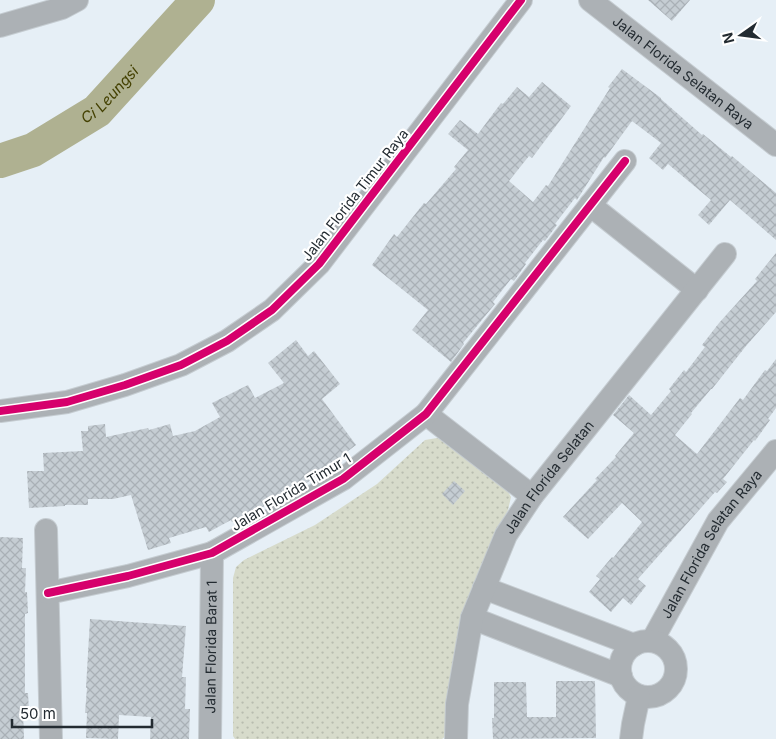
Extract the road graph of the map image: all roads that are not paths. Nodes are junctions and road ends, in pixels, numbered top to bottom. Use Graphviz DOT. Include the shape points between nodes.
graph roads {
  1 [pos="76,0"];
  2 [pos="521,0"];
  3 [pos="590,0"];
  4 [pos="45,6"];
  5 [pos="0,26"];
  6 [pos="776,145"];
  7 [pos="625,161"];
  8 [pos="590,206"];
  9 [pos="724,254"];
  10 [pos="697,290"];
  11 [pos="0,411"];
  12 [pos="426,414"];
  13 [pos="776,451"];
  14 [pos="532,496"];
  15 [pos="46,530"];
  16 [pos="212,553"];
  17 [pos="484,588"];
  18 [pos="48,593"];
  19 [pos="472,618"];
  20 [pos="643,643"];
  21 [pos="621,676"];
  22 [pos="639,696"];
  23 [pos="51,739"];
  24 [pos="210,739"];
  25 [pos="456,739"];
  26 [pos="631,739"];
  1 -- 4 [label="street" via="62,8"];
  2 -- 11 [label="street, Jalan Florida Timur Raya" via="319,264 272,310 227,341 181,365 67,402"];
  3 -- 6 [label="street, Jalan Florida Selatan Raya"];
  4 -- 5 [label="street"];
  7 -- 8 [label="street, Jalan Florida Timur 1"];
  8 -- 10 [label="street"];
  8 -- 12 [label="street, Jalan Florida Timur 1"];
  9 -- 10 [label="street, Jalan Florida Selatan"];
  10 -- 14 [label="street, Jalan Florida Selatan"];
  12 -- 14 [label="street"];
  12 -- 16 [label="street, Jalan Florida Timur 1" via="343,479"];
  13 -- 20 [label="street, Jalan Florida Selatan Raya" via="718,522"];
  14 -- 17 [label="street, Jalan Florida Selatan" via="506,536"];
  15 -- 18 [label="street"];
  16 -- 18 [label="street, Jalan Florida Timur 1"];
  16 -- 24 [label="street, Jalan Florida Barat 1"];
  17 -- 19 [label="street, Jalan Florida Selatan"];
  17 -- 20 [label="street"];
  18 -- 23 [label="street"];
  19 -- 21 [label="street"];
  19 -- 25 [label="street, Jalan Florida Selatan" via="457,704"];
  20 -- 21 [label="street, Jalan Florida Selatan Raya" via="627,651 622,658"];
  20 -- 22 [label="street" via="660,644 668,649 676,666 676,676 672,684 657,696"];
  21 -- 22 [label="street" via="625,685"];
  22 -- 26 [label="street"];
}
